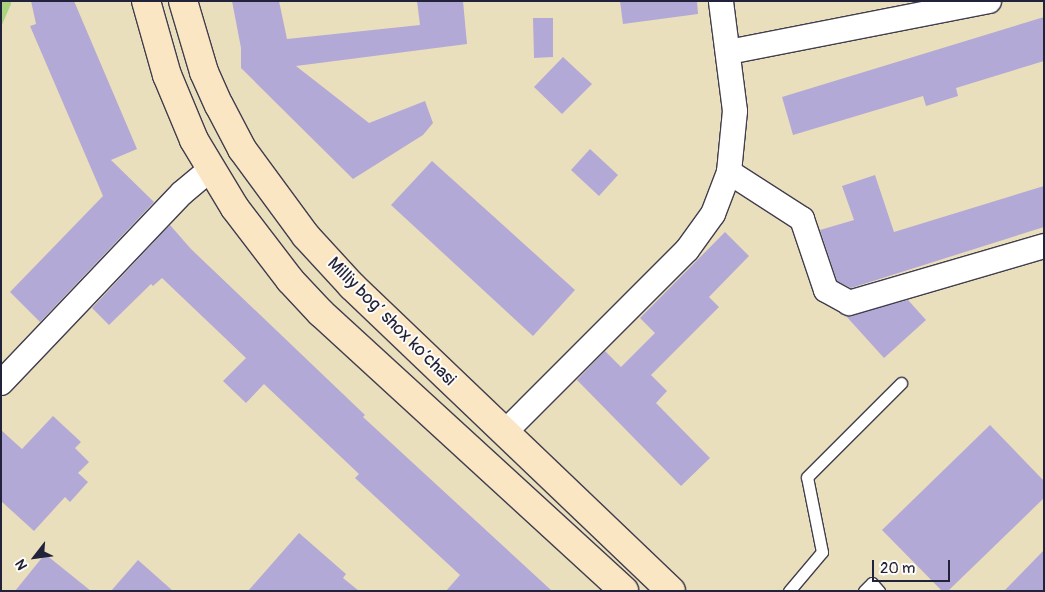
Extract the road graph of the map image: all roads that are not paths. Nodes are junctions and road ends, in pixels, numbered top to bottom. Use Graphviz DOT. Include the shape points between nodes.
graph roads {
  1 [pos="146,1"];
  2 [pos="183,1"];
  3 [pos="721,1"];
  4 [pos="989,1"];
  5 [pos="729,52"];
  6 [pos="210,169"];
  7 [pos="729,172"];
  8 [pos="1044,246"];
  9 [pos="1,383"];
  10 [pos="901,383"];
  11 [pos="504,433"];
  12 [pos="624,591"];
  13 [pos="670,591"];
  14 [pos="789,591"];
  15 [pos="864,591"];
  16 [pos="879,591"];
  1 -- 6 [label="main road, Milliy bog‘ shox ko‘chasi" via="179,105"];
  2 -- 11 [label="main road, Milliy bog‘ shox ko‘chasi" via="204,72 219,105 242,149 286,212 352,286"];
  3 -- 5 [label="street"];
  4 -- 5 [label="street"];
  5 -- 7 [label="street" via="735,111"];
  6 -- 9 [label="street" via="182,193"];
  6 -- 12 [label="main road, Milliy bog‘ shox ko‘chasi" via="262,245 321,313"];
  7 -- 8 [label="street" via="802,219 826,290 849,303"];
  7 -- 11 [label="street" via="702,233"];
  10 -- 14 [label="lane" via="807,477 822,552"];
  11 -- 13 [label="main road, Milliy bog‘ shox ko‘chasi"];
  15 -- 16 [label="lane" via="872,583"];
}
